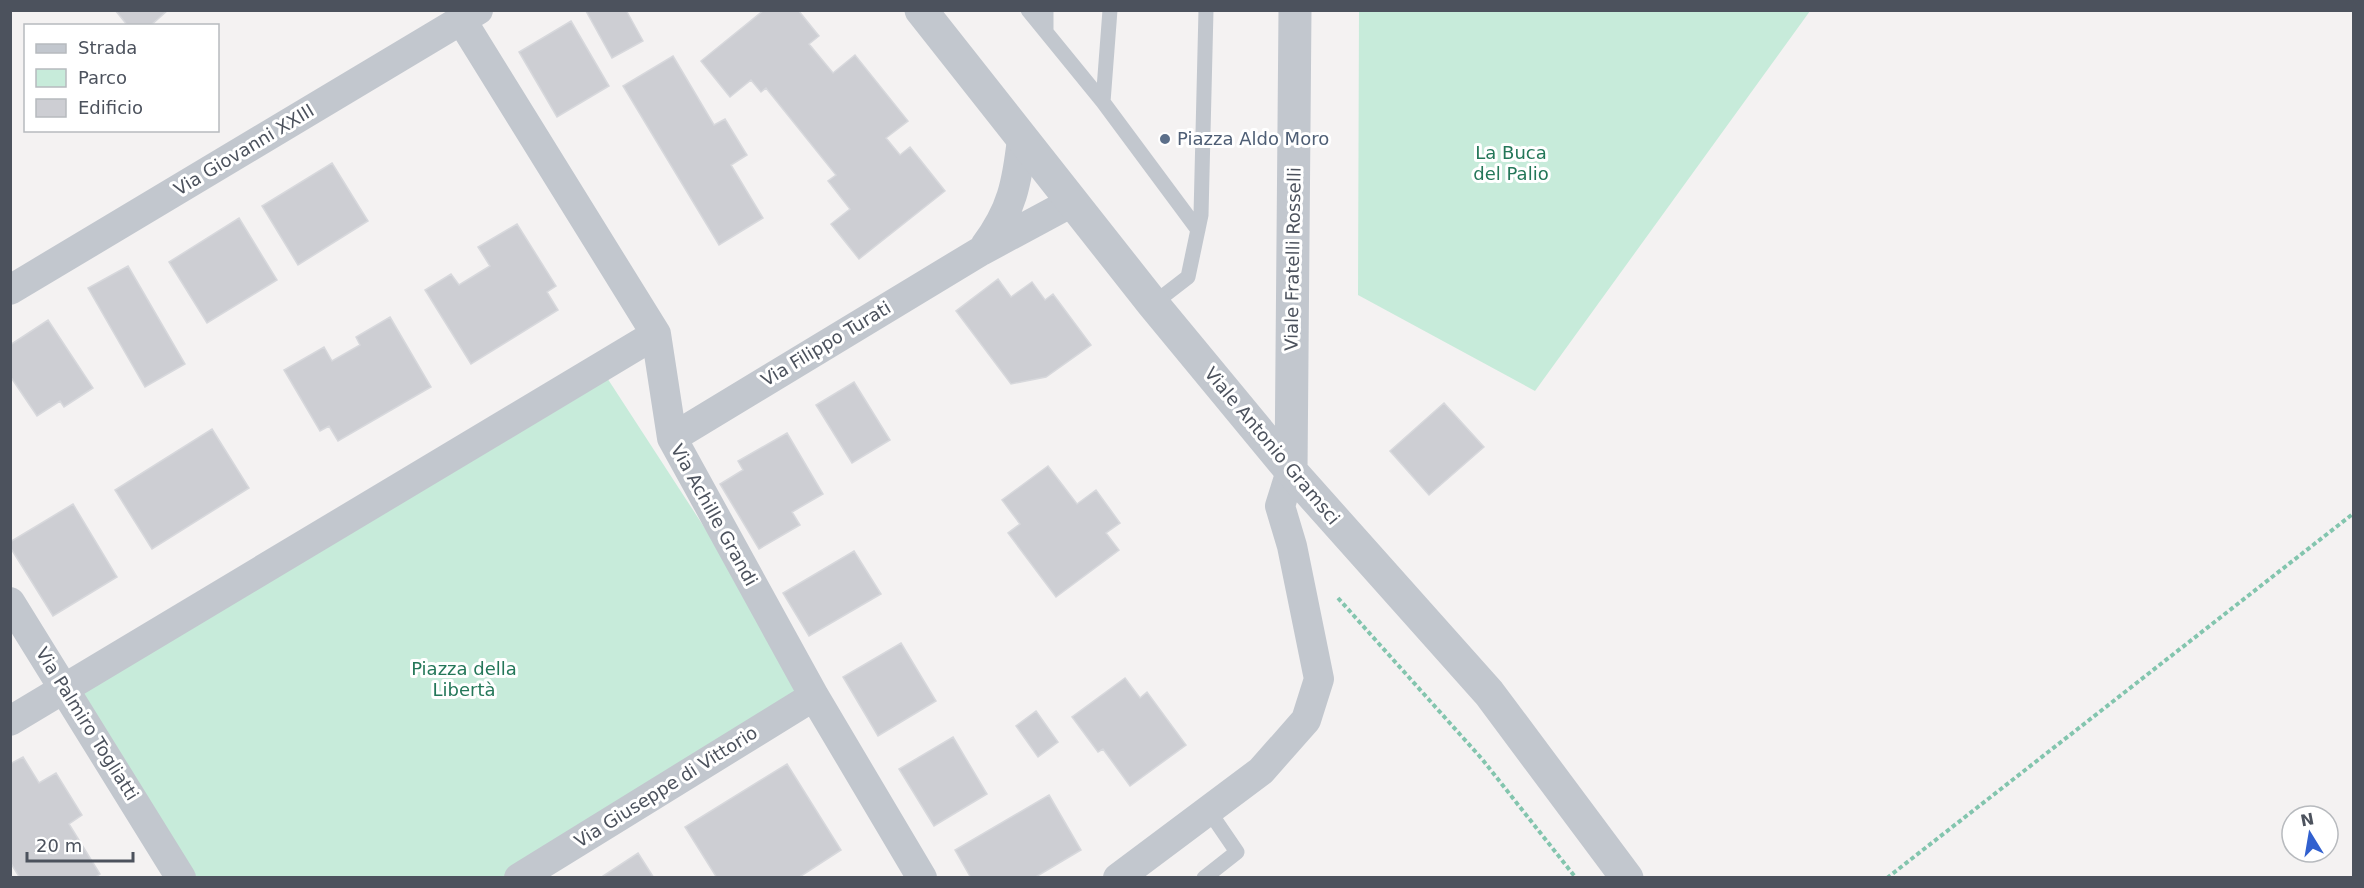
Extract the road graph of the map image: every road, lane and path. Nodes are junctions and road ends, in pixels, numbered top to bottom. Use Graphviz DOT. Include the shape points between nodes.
graph roads {
  1 [pos="921,10"];
  2 [pos="1028,10"];
  3 [pos="1046,10"];
  4 [pos="1110,10"];
  5 [pos="1206,10"];
  6 [pos="1295,10"];
  7 [pos="470,16"];
  8 [pos="1046,32"];
  9 [pos="1103,102"];
  10 [pos="1022,139"];
  11 [pos="1072,202"];
  12 [pos="1198,230"];
  13 [pos="981,251"];
  14 [pos="10,290"];
  15 [pos="1154,304"];
  16 [pos="656,334"];
  17 [pos="672,438"];
  18 [pos="1291,471"];
  19 [pos="2354,513"];
  20 [pos="1334,594"];
  21 [pos="10,602"];
  22 [pos="65,688"];
  23 [pos="814,696"];
  24 [pos="10,721"];
  25 [pos="1209,811"];
  26 [pos="181,878"];
  27 [pos="519,878"];
  28 [pos="922,878"];
  29 [pos="1118,878"];
  30 [pos="1204,878"];
  31 [pos="1576,878"];
  32 [pos="1627,878"];
  33 [pos="1887,878"];
  1 -- 10 [label="street, Viale Antonio Gramsci"];
  2 -- 8 [label="lane"];
  3 -- 8 [label="lane"];
  4 -- 9 [label="lane"];
  5 -- 12 [label="lane"];
  6 -- 18 [label="street, Viale Fratelli Rosselli"];
  7 -- 14 [label="street, Via Giovanni XXIII"];
  7 -- 16 [label="street, Via Achille Grandi"];
  8 -- 9 [label="lane"];
  9 -- 12 [label="lane"];
  10 -- 11 [label="street, Viale Antonio Gramsci"];
  10 -- 13 [label="street, Via Filippo Turati" via="1010,207"];
  11 -- 13 [label="street, Via Filippo Turati"];
  11 -- 15 [label="street, Viale Antonio Gramsci"];
  12 -- 15 [label="lane" via="1188,277"];
  13 -- 17 [label="street, Via Filippo Turati"];
  15 -- 18 [label="street, Viale Antonio Gramsci"];
  16 -- 17 [label="street, Via Achille Grandi"];
  16 -- 22 [label="street"];
  17 -- 23 [label="street, Via Achille Grandi"];
  18 -- 25 [label="street" via="1280,506 1319,679 1306,720 1261,771"];
  18 -- 32 [label="street, Viale Antonio Gramsci" via="1490,693"];
  19 -- 33 [label="path"];
  20 -- 31 [label="path" via="1482,759"];
  21 -- 22 [label="street, Via Palmiro Togliatti"];
  22 -- 24 [label="street"];
  22 -- 26 [label="street, Via Palmiro Togliatti"];
  23 -- 27 [label="street, Via Giuseppe di Vittorio"];
  23 -- 28 [label="street, Via Achille Grandi"];
  25 -- 29 [label="street"];
  25 -- 30 [label="lane" via="1237,852"];
}
